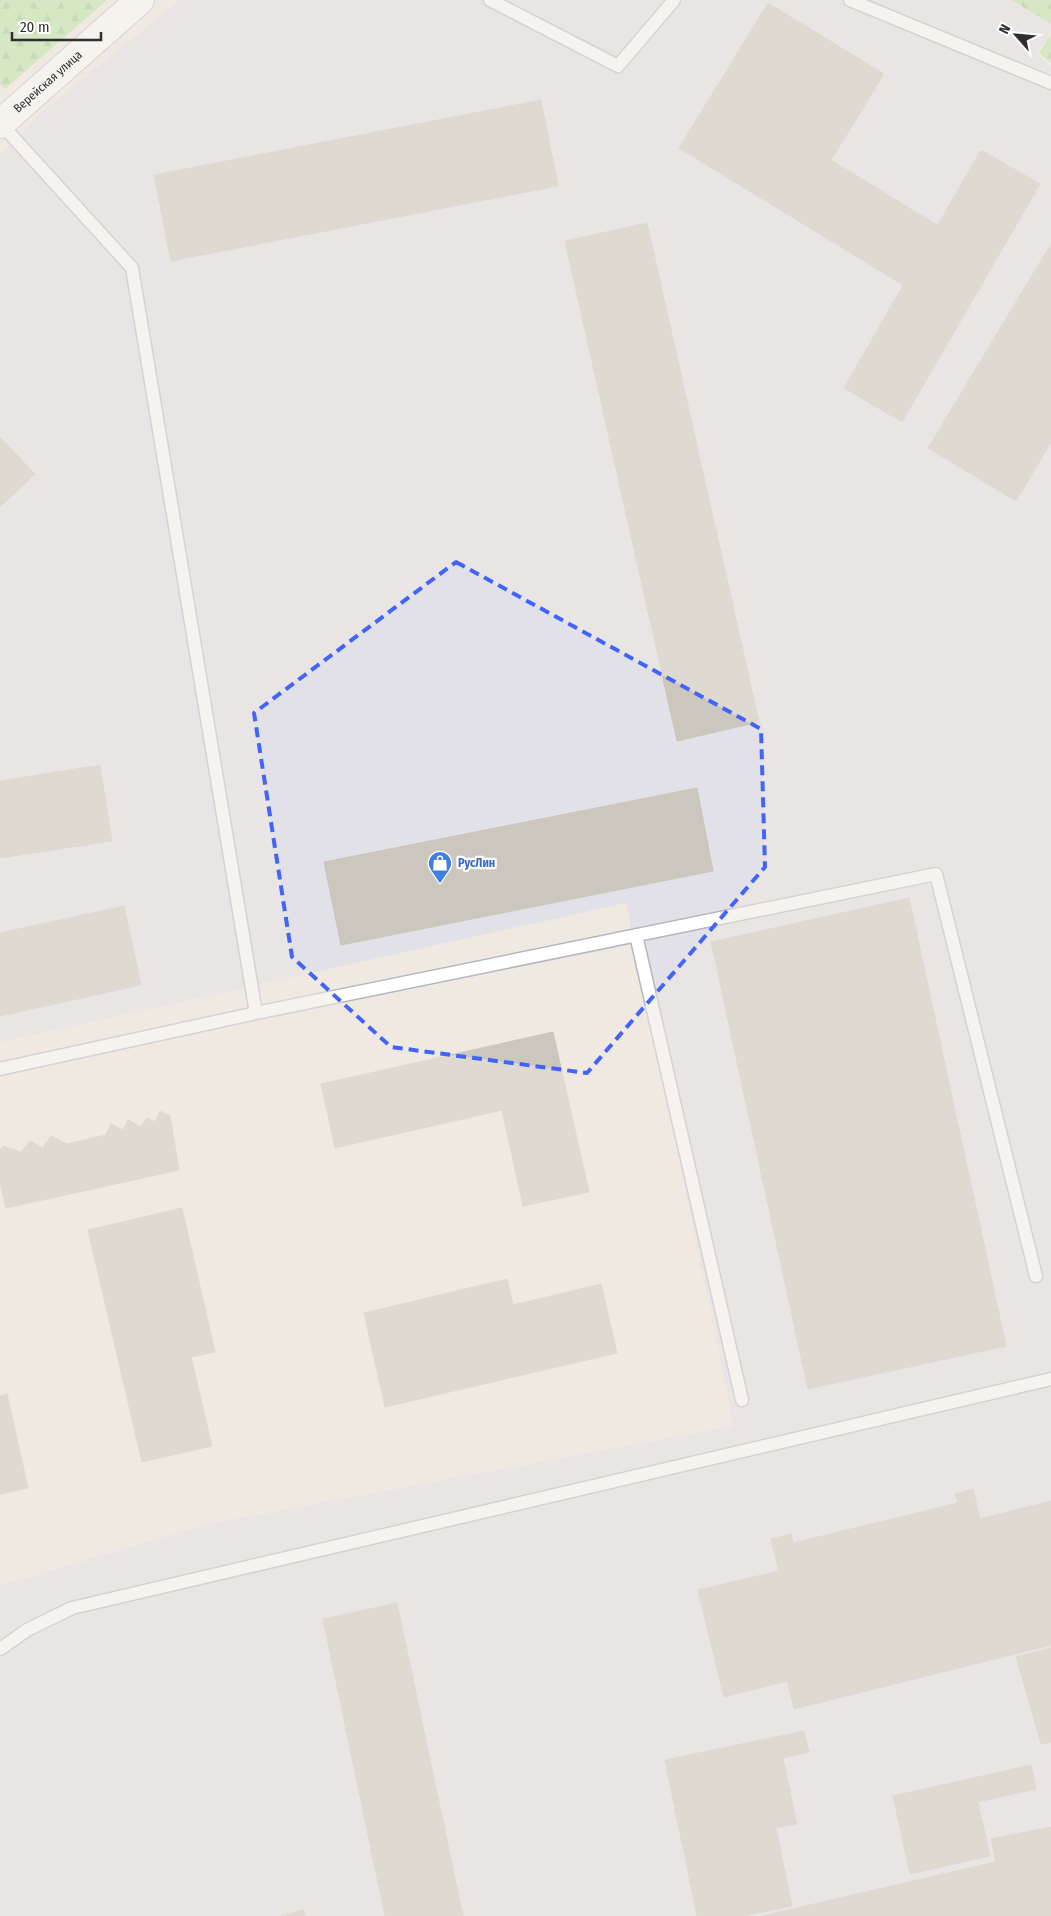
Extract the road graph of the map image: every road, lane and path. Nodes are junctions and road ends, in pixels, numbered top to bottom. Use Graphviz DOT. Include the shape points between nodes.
graph roads {
  1 [pos="140,0"];
  2 [pos="490,0"];
  3 [pos="674,0"];
  4 [pos="850,0"];
  5 [pos="1051,83"];
  6 [pos="0,124"];
  7 [pos="636,935"];
  8 [pos="256,1013"];
  9 [pos="0,1069"];
  10 [pos="1036,1276"];
  11 [pos="1051,1379"];
  12 [pos="742,1400"];
  13 [pos="0,1649"];
  1 -- 6 [label="street, Верейская улица"];
  2 -- 3 [label="lane" via="618,66"];
  4 -- 5 [label="lane"];
  6 -- 8 [label="lane" via="132,268"];
  7 -- 8 [label="lane"];
  7 -- 10 [label="lane" via="936,874"];
  7 -- 12 [label="lane"];
  8 -- 9 [label="lane"];
  11 -- 13 [label="lane" via="72,1608 27,1630"];
}
